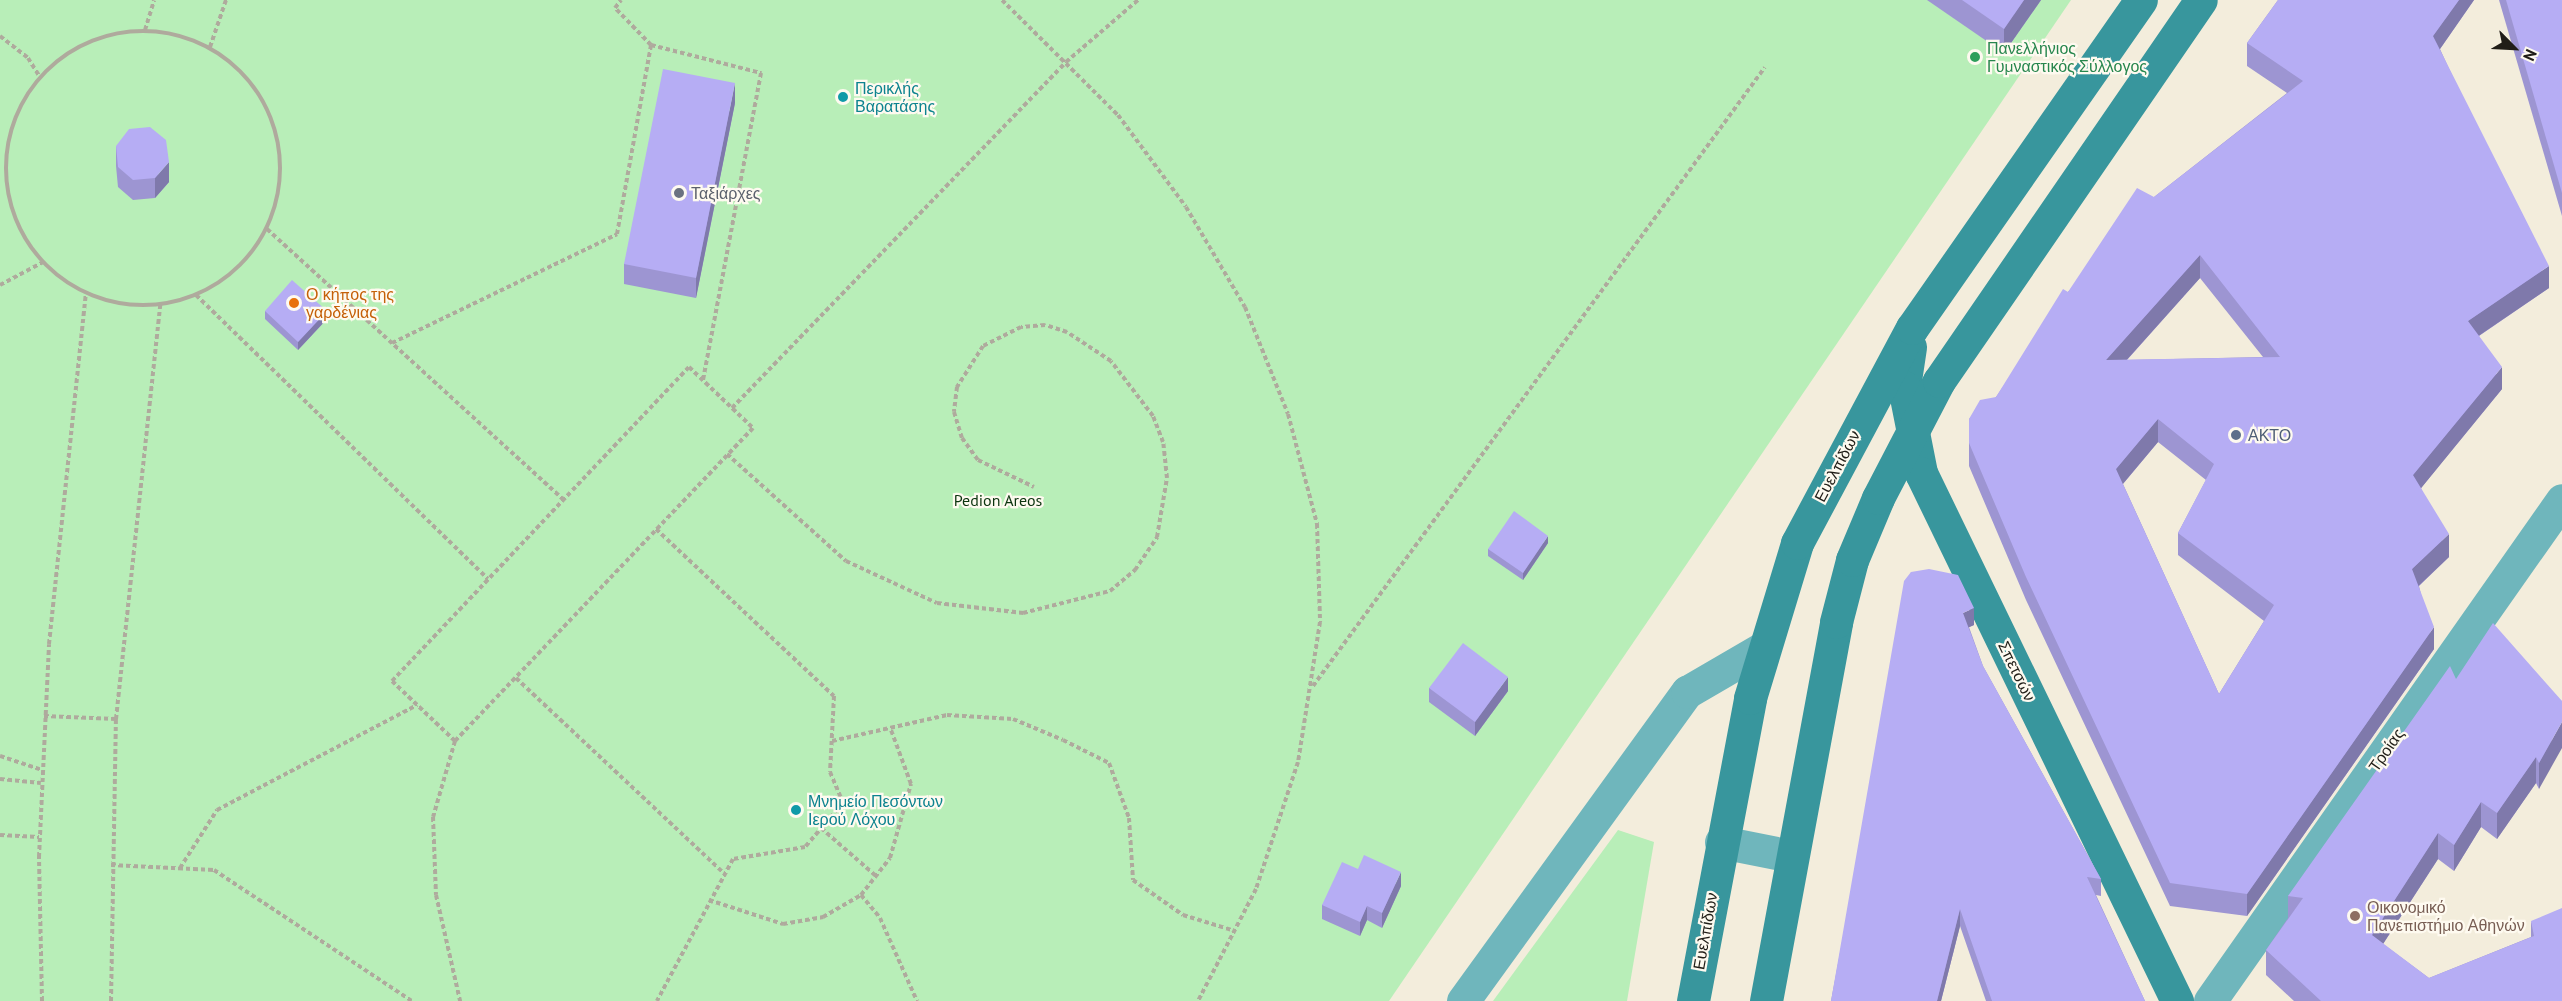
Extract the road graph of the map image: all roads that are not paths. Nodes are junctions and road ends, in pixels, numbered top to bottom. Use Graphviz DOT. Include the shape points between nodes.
graph roads {
  1 [pos="2141,0"];
  2 [pos="2201,0"];
  3 [pos="1912,328"];
  4 [pos="1910,432"];
  5 [pos="2562,500"];
  6 [pos="1761,649"];
  7 [pos="1721,842"];
  8 [pos="1791,856"];
  9 [pos="1463,1001"];
  10 [pos="1693,1001"];
  11 [pos="1766,1001"];
  12 [pos="2177,1001"];
  13 [pos="2210,1001"];
  1 -- 3 [label="main road, Ευελπίδων"];
  2 -- 4 [label="main road"];
  3 -- 4 [label="main road, Σπετσών" via="1904,387"];
  3 -- 6 [label="main road, Ευελπίδων" via="1802,533"];
  4 -- 8 [label="main road" via="1852,560"];
  4 -- 12 [label="main road, Σπετσών" via="1921,473"];
  5 -- 13 [label="street, Τροίας"];
  6 -- 7 [label="main road, Ευελπίδων"];
  6 -- 9 [label="street" via="1688,692"];
  7 -- 8 [label="street"];
  7 -- 10 [label="main road, Ευελπίδων"];
  8 -- 11 [label="main road"];
}
